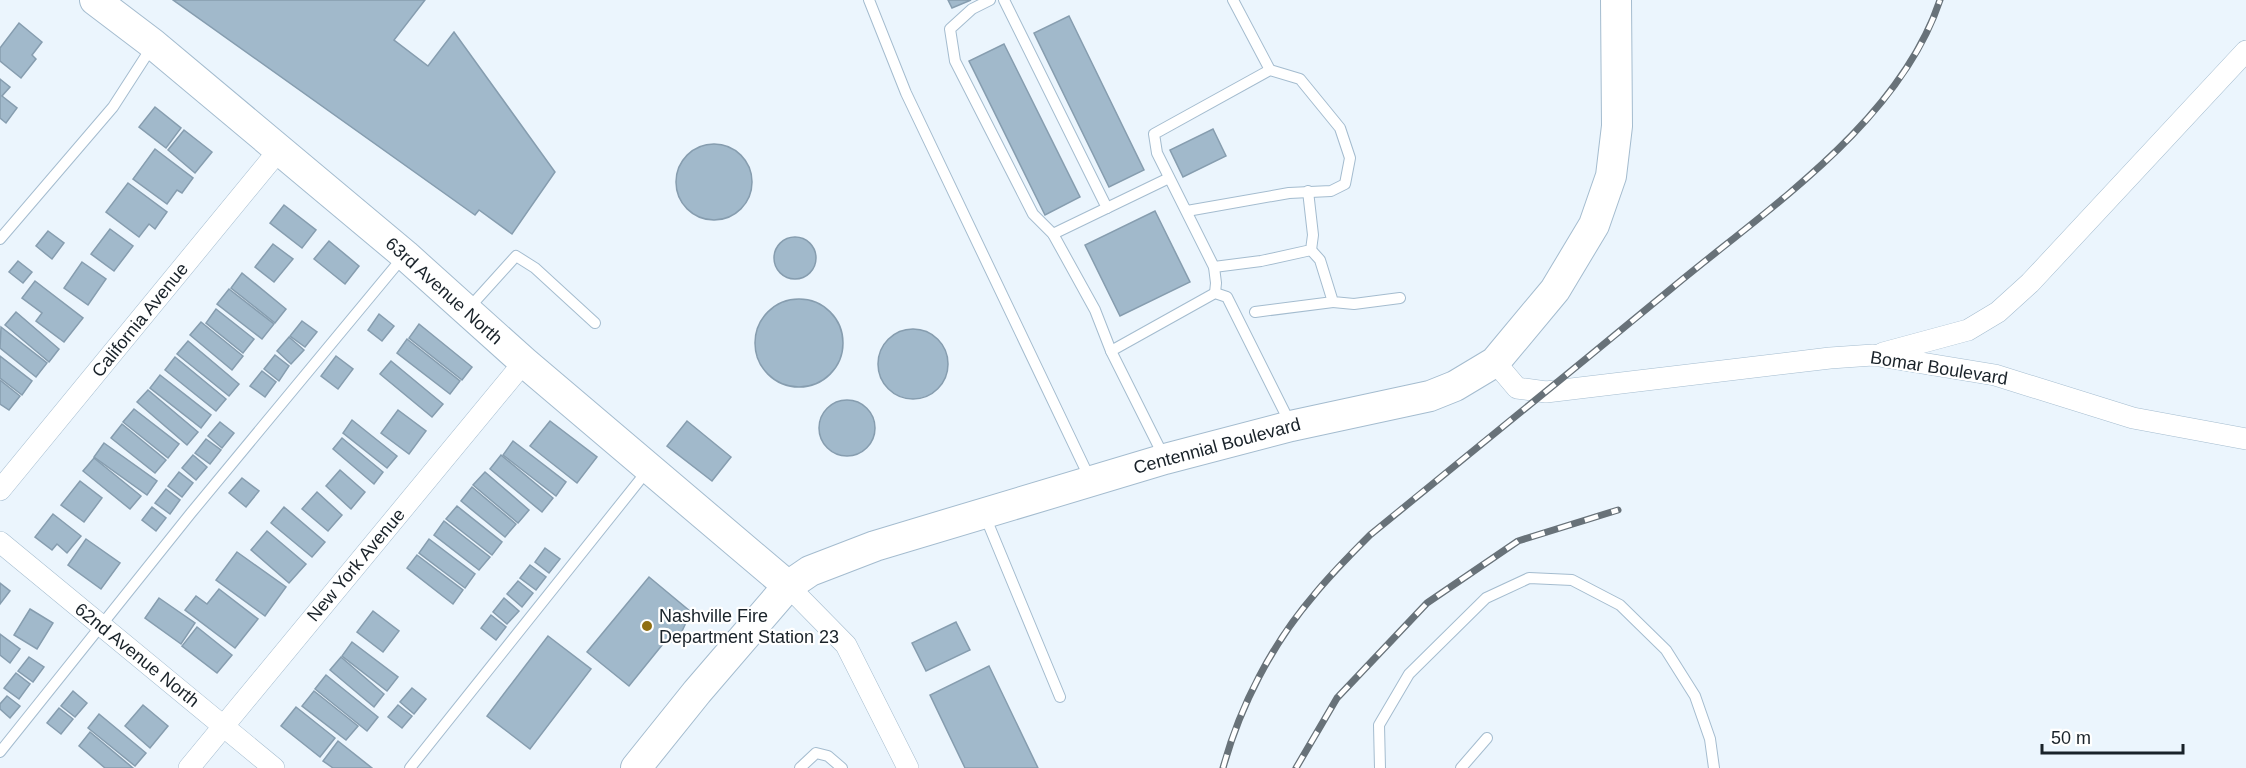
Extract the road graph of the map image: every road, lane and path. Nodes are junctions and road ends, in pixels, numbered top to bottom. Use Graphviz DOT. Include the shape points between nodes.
graph roads {
  1 [pos="95,0"];
  2 [pos="869,0"];
  3 [pos="990,0"];
  4 [pos="1004,0"];
  5 [pos="1233,0"];
  6 [pos="1616,0"];
  7 [pos="153,44"];
  8 [pos="2246,51"];
  9 [pos="1270,70"];
  10 [pos="279,150"];
  11 [pos="1169,178"];
  12 [pos="1308,191"];
  13 [pos="1107,208"];
  14 [pos="1186,212"];
  15 [pos="1053,234"];
  16 [pos="0,239"];
  17 [pos="1311,250"];
  18 [pos="405,255"];
  19 [pos="1214,267"];
  20 [pos="1215,293"];
  21 [pos="1400,298"];
  22 [pos="1333,302"];
  23 [pos="467,311"];
  24 [pos="1254,312"];
  25 [pos="595,324"];
  26 [pos="1111,351"];
  27 [pos="1873,355"];
  28 [pos="524,362"];
  29 [pos="1495,362"];
  30 [pos="1291,426"];
  31 [pos="2246,439"];
  32 [pos="1166,459"];
  33 [pos="650,468"];
  34 [pos="1091,481"];
  35 [pos="0,490"];
  36 [pos="984,513"];
  37 [pos="0,542"];
  38 [pos="788,586"];
  39 [pos="101,626"];
  40 [pos="1060,697"];
  41 [pos="223,725"];
  42 [pos="1487,738"];
  43 [pos="0,752"];
  44 [pos="414,767"];
  45 [pos="189,768"];
  46 [pos="274,768"];
  47 [pos="636,768"];
  48 [pos="800,768"];
  49 [pos="842,768"];
  50 [pos="908,768"];
  51 [pos="1380,768"];
  52 [pos="1461,768"];
  53 [pos="1714,768"];
  1 -- 7 [label="main road, 63rd Avenue North"];
  2 -- 34 [label="lane" via="906,93"];
  3 -- 15 [label="lane" via="972,9 950,29 955,61 1034,214"];
  4 -- 13 [label="lane"];
  5 -- 9 [label="lane"];
  6 -- 29 [label="main road, Centennial Boulevard" via="1617,126 1608,186 1594,225 1555,290"];
  7 -- 10 [label="main road, 63rd Avenue North"];
  7 -- 16 [label="lane" via="113,106"];
  8 -- 27 [label="street" via="1998,312 1968,330"];
  9 -- 11 [label="lane" via="1154,134 1157,153"];
  9 -- 12 [label="lane" via="1300,79 1340,128 1350,158 1345,184 1331,191"];
  10 -- 18 [label="main road, 63rd Avenue North"];
  10 -- 35 [label="street, California Avenue"];
  11 -- 13 [label="lane"];
  11 -- 14 [label="lane"];
  12 -- 14 [label="lane"];
  12 -- 17 [label="lane"];
  13 -- 15 [label="lane"];
  14 -- 19 [label="lane"];
  15 -- 26 [label="lane" via="1095,310"];
  17 -- 19 [label="lane"];
  17 -- 22 [label="lane" via="1320,260"];
  18 -- 23 [label="main road, 63rd Avenue North"];
  18 -- 39 [label="lane"];
  19 -- 20 [label="lane"];
  20 -- 26 [label="lane"];
  20 -- 30 [label="lane" via="1227,297"];
  21 -- 22 [label="lane" via="1354,304"];
  22 -- 24 [label="lane"];
  23 -- 25 [label="lane" via="516,256 536,268"];
  23 -- 28 [label="main road, 63rd Avenue North"];
  26 -- 32 [label="lane"];
  27 -- 29 [label="street, Bomar Boulevard" via="1546,392 1517,388"];
  27 -- 31 [label="street, Bomar Boulevard" via="1995,375 2133,418"];
  28 -- 33 [label="main road, 63rd Avenue North"];
  28 -- 41 [label="street, New York Avenue"];
  29 -- 30 [label="main road, Centennial Boulevard" via="1430,396"];
  30 -- 32 [label="main road, Centennial Boulevard"];
  32 -- 34 [label="main road, Centennial Boulevard"];
  33 -- 38 [label="main road, 63rd Avenue North"];
  33 -- 44 [label="lane"];
  34 -- 36 [label="main road, Centennial Boulevard"];
  36 -- 38 [label="main road, Centennial Boulevard" via="875,546 810,571"];
  36 -- 40 [label="lane"];
  37 -- 39 [label="street, 62nd Avenue North"];
  38 -- 47 [label="main road, Centennial Boulevard"];
  38 -- 50 [label="street" via="846,645"];
  39 -- 41 [label="street, 62nd Avenue North"];
  39 -- 43 [label="lane"];
  41 -- 45 [label="street, New York Avenue"];
  41 -- 46 [label="street, 62nd Avenue North"];
  42 -- 52 [label="lane"];
  48 -- 49 [label="lane" via="816,753 828,756"];
  51 -- 53 [label="lane" via="1380,725 1408,674 1486,598 1529,578 1572,580 1620,605 1666,650 1695,696 1710,739"];
}
